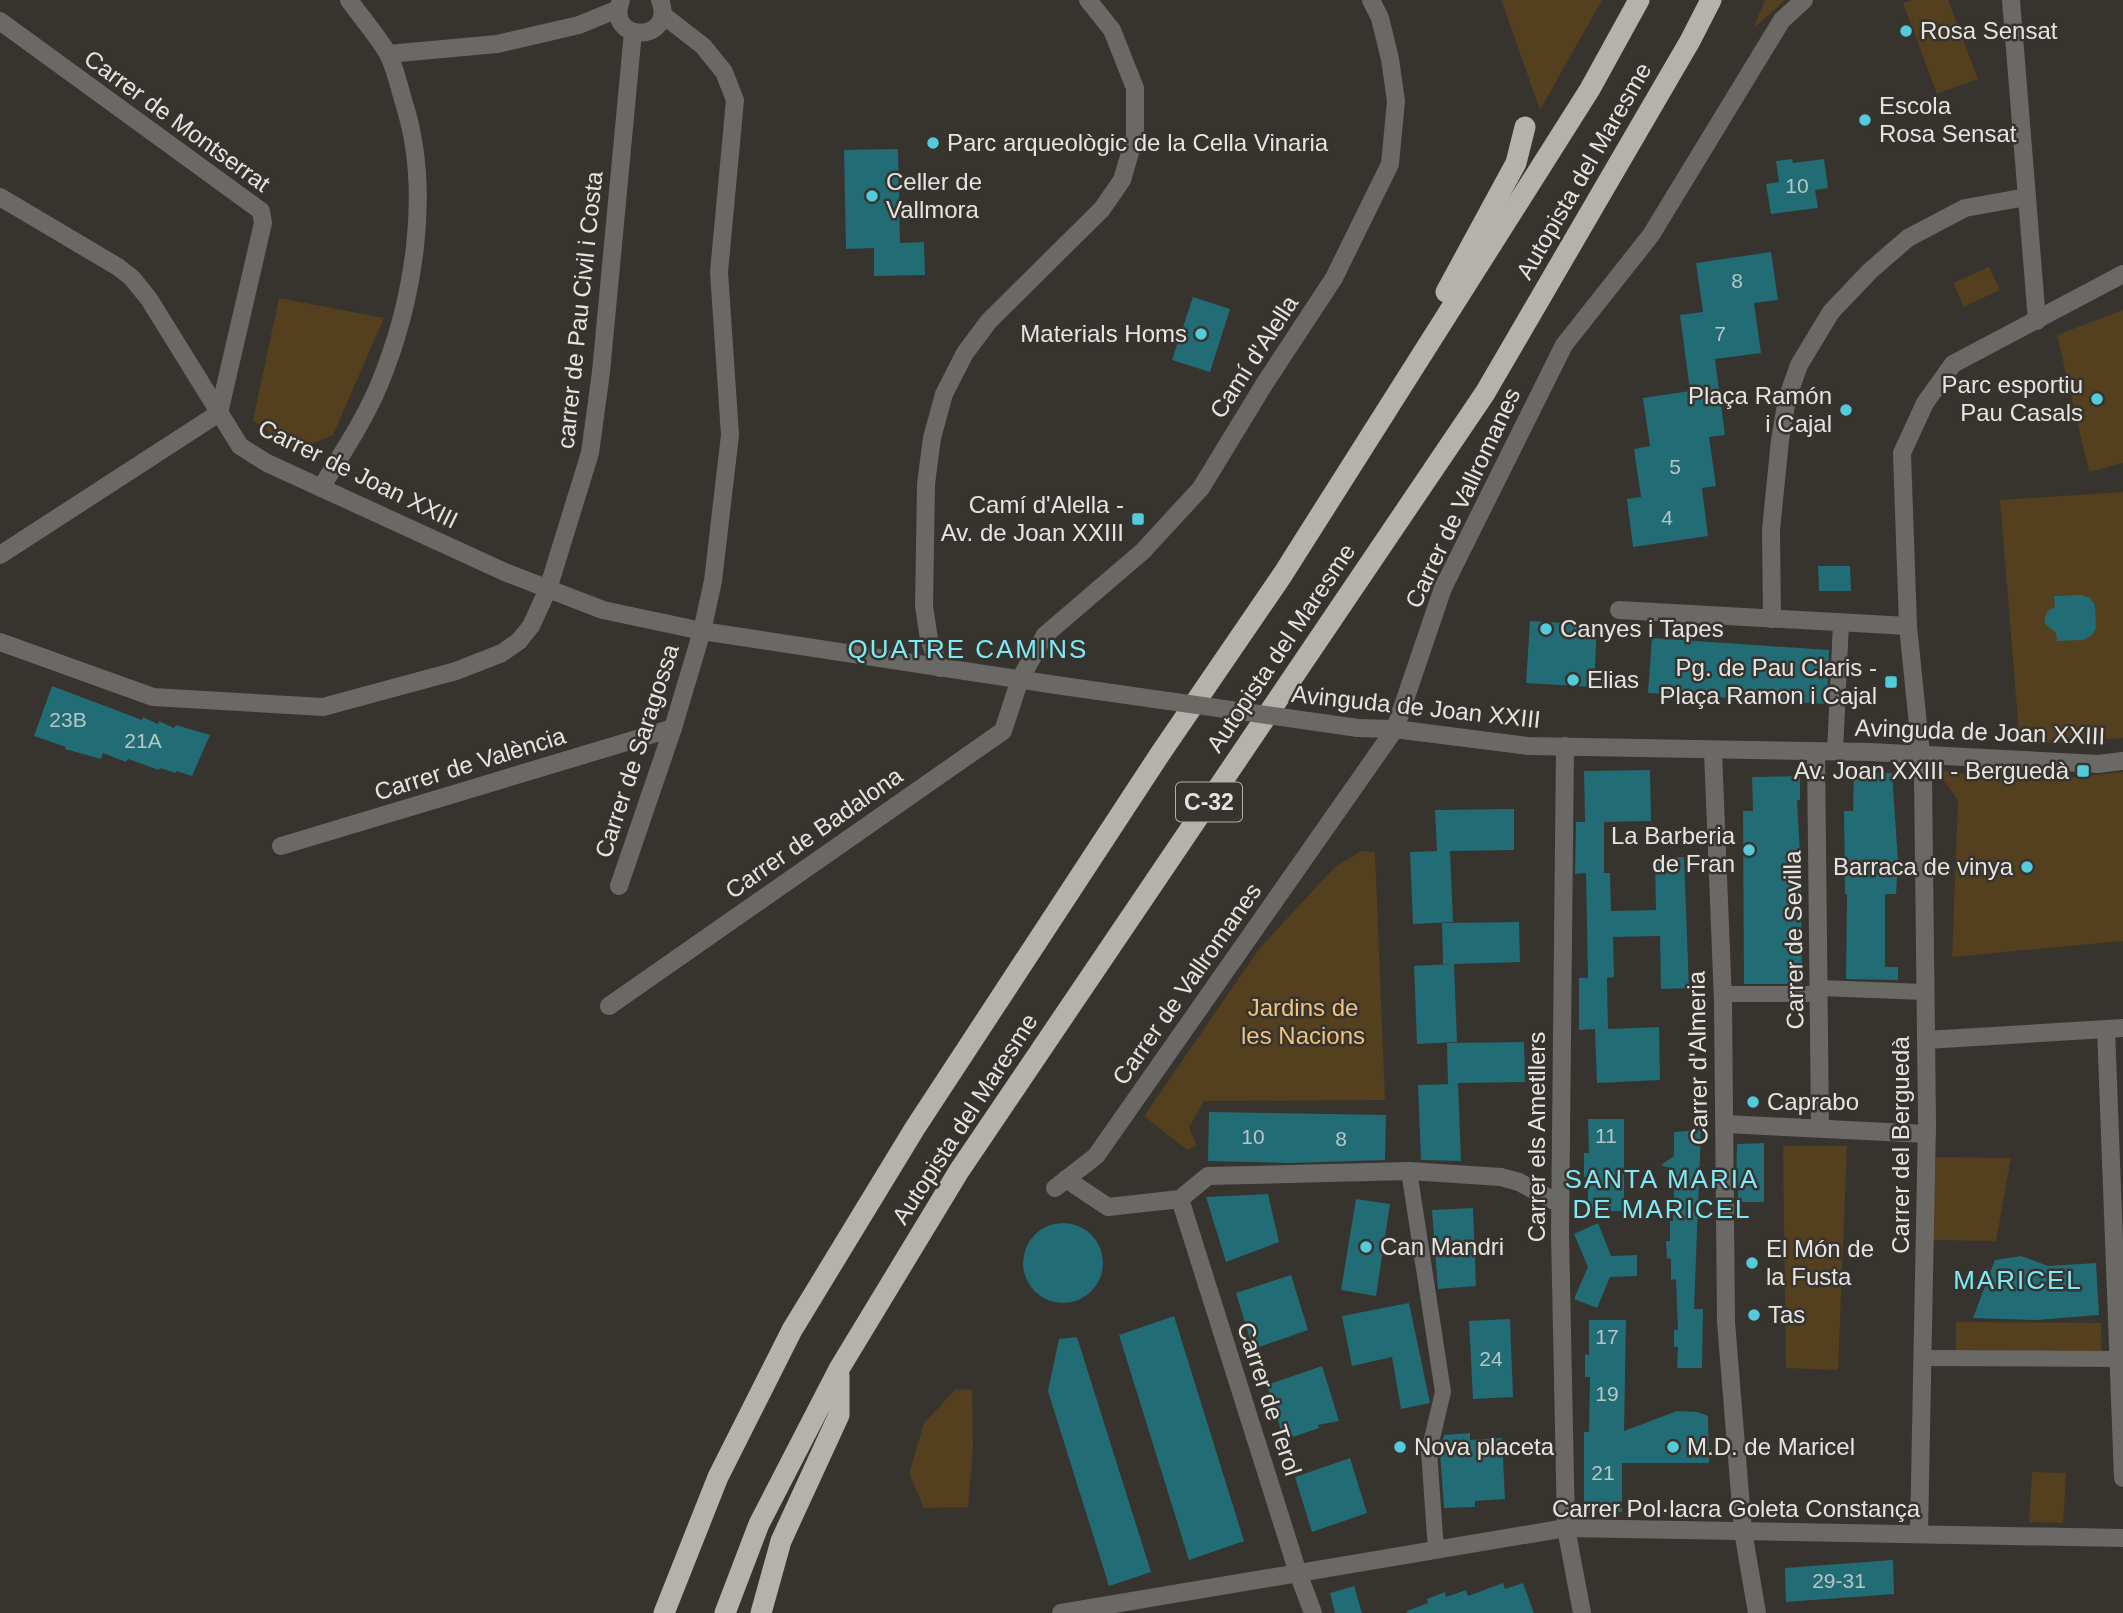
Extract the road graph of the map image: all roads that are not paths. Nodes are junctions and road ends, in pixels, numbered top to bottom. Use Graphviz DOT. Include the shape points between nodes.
graph roads {
  1 [pos="349,0"];
  2 [pos="1088,0"];
  3 [pos="1371,0"];
  4 [pos="1639,0"];
  5 [pos="1711,0"];
  6 [pos="1804,0"];
  7 [pos="2011,0"];
  8 [pos="620,4"];
  9 [pos="662,7"];
  10 [pos="0,21"];
  11 [pos="633,32"];
  12 [pos="388,54"];
  13 [pos="1525,127"];
  14 [pos="0,197"];
  15 [pos="2027,197"];
  16 [pos="2123,274"];
  17 [pos="2037,321"];
  18 [pos="219,413"];
  19 [pos="321,488"];
  20 [pos="0,555"];
  21 [pos="1283,574"];
  22 [pos="548,589"];
  23 [pos="1619,610"];
  24 [pos="1772,619"];
  25 [pos="1841,623"];
  26 [pos="1908,626"];
  27 [pos="702,631"];
  28 [pos="0,642"];
  29 [pos="940,668"];
  30 [pos="1020,679"];
  31 [pos="674,728"];
  32 [pos="1395,729"];
  33 [pos="1565,747"];
  34 [pos="1713,751"];
  35 [pos="1816,752"];
  36 [pos="1835,752"];
  37 [pos="1923,756"];
  38 [pos="2123,761"];
  39 [pos="281,846"];
  40 [pos="619,886"];
  41 [pos="1819,991"];
  42 [pos="1925,992"];
  43 [pos="1723,995"];
  44 [pos="609,1006"];
  45 [pos="2114,1028"];
  46 [pos="1926,1040"];
  47 [pos="1725,1124"];
  48 [pos="1820,1128"];
  49 [pos="1927,1134"];
  50 [pos="1409,1171"];
  51 [pos="1180,1199"];
  52 [pos="1560,1204"];
  53 [pos="1922,1357"];
  54 [pos="2119,1359"];
  55 [pos="839,1368"];
  56 [pos="2123,1478"];
  57 [pos="1566,1528"];
  58 [pos="1743,1531"];
  59 [pos="1919,1534"];
  60 [pos="2123,1538"];
  61 [pos="1436,1550"];
  62 [pos="1298,1573"];
  63 [pos="664,1613"];
  64 [pos="725,1613"];
  65 [pos="761,1613"];
  66 [pos="1061,1613"];
  67 [pos="1313,1613"];
  68 [pos="1582,1613"];
  69 [pos="1757,1613"];
  1 -- 12 [label="street"];
  2 -- 29 [label="street" via="1112,30 1135,88 1135,136 1122,180 1102,209 989,321 965,353 944,394 926,484 924,606"];
  3 -- 30 [label="street, Camí d'Alella" via="1380,18 1396,101 1390,164 1334,278 1201,488 1143,551 1045,635"];
  4 -- 21 [label="highway, Autopista del Maresme / C-32" via="1590,89"];
  5 -- 55 [label="highway, Autopista del Maresme / C-32" via="1485,393 959,1171"];
  6 -- 32 [label="street, Carrer de Vallromanes" via="1782,20 1651,235 1564,345 1443,588"];
  7 -- 15 [label="street"];
  8 -- 11 [label="street" via="621,22"];
  8 -- 12 [label="street" via="579,25 497,44"];
  9 -- 11 [label="street" via="657,27"];
  9 -- 27 [label="street, Carrer de Saragossa" via="724,72 736,100 719,272 730,435 713,581"];
  10 -- 18 [label="street, Carrer de Montserrat" via="261,211 263,223"];
  11 -- 22 [label="street, carrer de Pau Civil i Costa" via="590,453"];
  12 -- 19 [label="street" via="417,161 413,255 390,357"];
  13 -- 21 [label="highway" via="1516,163 1462,263"];
  14 -- 18 [label="street, Carrer de Joan XXIII" via="132,278"];
  15 -- 17 [label="street"];
  15 -- 24 [label="street" via="1965,208 1908,238 1870,271 1824,322 1799,365 1782,426 1771,530"];
  16 -- 17 [label="street, Carrer del Berguedà"];
  17 -- 26 [label="street, Carrer del Berguedà" via="1953,364 1925,403 1902,453"];
  18 -- 19 [label="street, Carrer de Joan XXIII" via="240,446"];
  18 -- 20 [label="street"];
  19 -- 22 [label="street, Carrer de Joan XXIII"];
  21 -- 63 [label="highway, Autopista del Maresme / C-32" via="915,1128 792,1330 719,1477"];
  22 -- 27 [label="street, Avinguda de Joan XXIII" via="603,610"];
  22 -- 28 [label="street, carrer de Pau Civil i Costa" via="531,626 502,653 456,671 324,707 153,697"];
  23 -- 24 [label="street"];
  24 -- 25 [label="street"];
  25 -- 26 [label="street"];
  25 -- 36 [label="street"];
  26 -- 37 [label="street, Carrer del Berguedà"];
  27 -- 29 [label="street, Avinguda de Joan XXIII"];
  27 -- 31 [label="street, Carrer de Saragossa"];
  29 -- 30 [label="street, Avinguda de Joan XXIII"];
  30 -- 32 [label="street, Avinguda de Joan XXIII, bridge" via="1358,728"];
  30 -- 44 [label="street, Carrer de Badalona" via="1003,731"];
  31 -- 39 [label="street, Carrer de València"];
  31 -- 40 [label="street, Carrer de Saragossa"];
  32 -- 33 [label="street, Avinguda de Joan XXIII"];
  32 -- 51 [label="street, Carrer de Vallromanes" via="1096,1156 1060,1184 1108,1207"];
  33 -- 34 [label="street, Avinguda de Joan XXIII"];
  33 -- 52 [label="street, Carrer els Ametllers"];
  34 -- 35 [label="street, Avinguda de Joan XXIII"];
  34 -- 43 [label="street, Carrer d'Almeria"];
  35 -- 36 [label="street, Avinguda de Joan XXIII"];
  35 -- 41 [label="street, Carrer de Sevilla"];
  36 -- 37 [label="street, Avinguda de Joan XXIII"];
  37 -- 38 [label="street, Avinguda de Joan XXIII" via="2098,764"];
  37 -- 42 [label="street, Carrer del Berguedà"];
  41 -- 42 [label="street"];
  41 -- 43 [label="street"];
  41 -- 48 [label="street, Carrer de Sevilla"];
  42 -- 46 [label="street, Carrer del Berguedà"];
  43 -- 47 [label="street, Carrer d'Almeria"];
  45 -- 46 [label="street"];
  45 -- 54 [label="street"];
  46 -- 49 [label="street, Carrer del Berguedà"];
  47 -- 48 [label="street"];
  47 -- 58 [label="street, Carrer d'Almeria" via="1726,1322"];
  48 -- 49 [label="street"];
  49 -- 53 [label="street, Carrer del Berguedà"];
  50 -- 51 [label="street" via="1209,1176"];
  50 -- 52 [label="street" via="1501,1177"];
  50 -- 61 [label="street" via="1444,1392 1429,1451"];
  51 -- 62 [label="street, Carrer de Terol"];
  52 -- 57 [label="street, Carrer els Ametllers"];
  53 -- 54 [label="street"];
  53 -- 59 [label="street, Carrer del Berguedà"];
  54 -- 56 [label="street"];
  55 -- 64 [label="highway, Autopista del Maresme / C-32" via="759,1524"];
  55 -- 65 [label="highway" via="839,1415 781,1541"];
  57 -- 58 [label="street, Carrer Pol·lacra Goleta Constança"];
  57 -- 61 [label="street, Carrer Pol·lacra Goleta Constança"];
  57 -- 68 [label="street, Carrer els Ametllers"];
  58 -- 59 [label="street, Carrer Pol·lacra Goleta Constança"];
  58 -- 69 [label="street, Carrer d'Almeria"];
  59 -- 60 [label="street, Carrer Pol·lacra Goleta Constança"];
  61 -- 62 [label="street, Carrer Pol·lacra Goleta Constança"];
  62 -- 66 [label="street, Carrer Pol·lacra Goleta Constança"];
  62 -- 67 [label="street, Carrer de Terol"];
}
